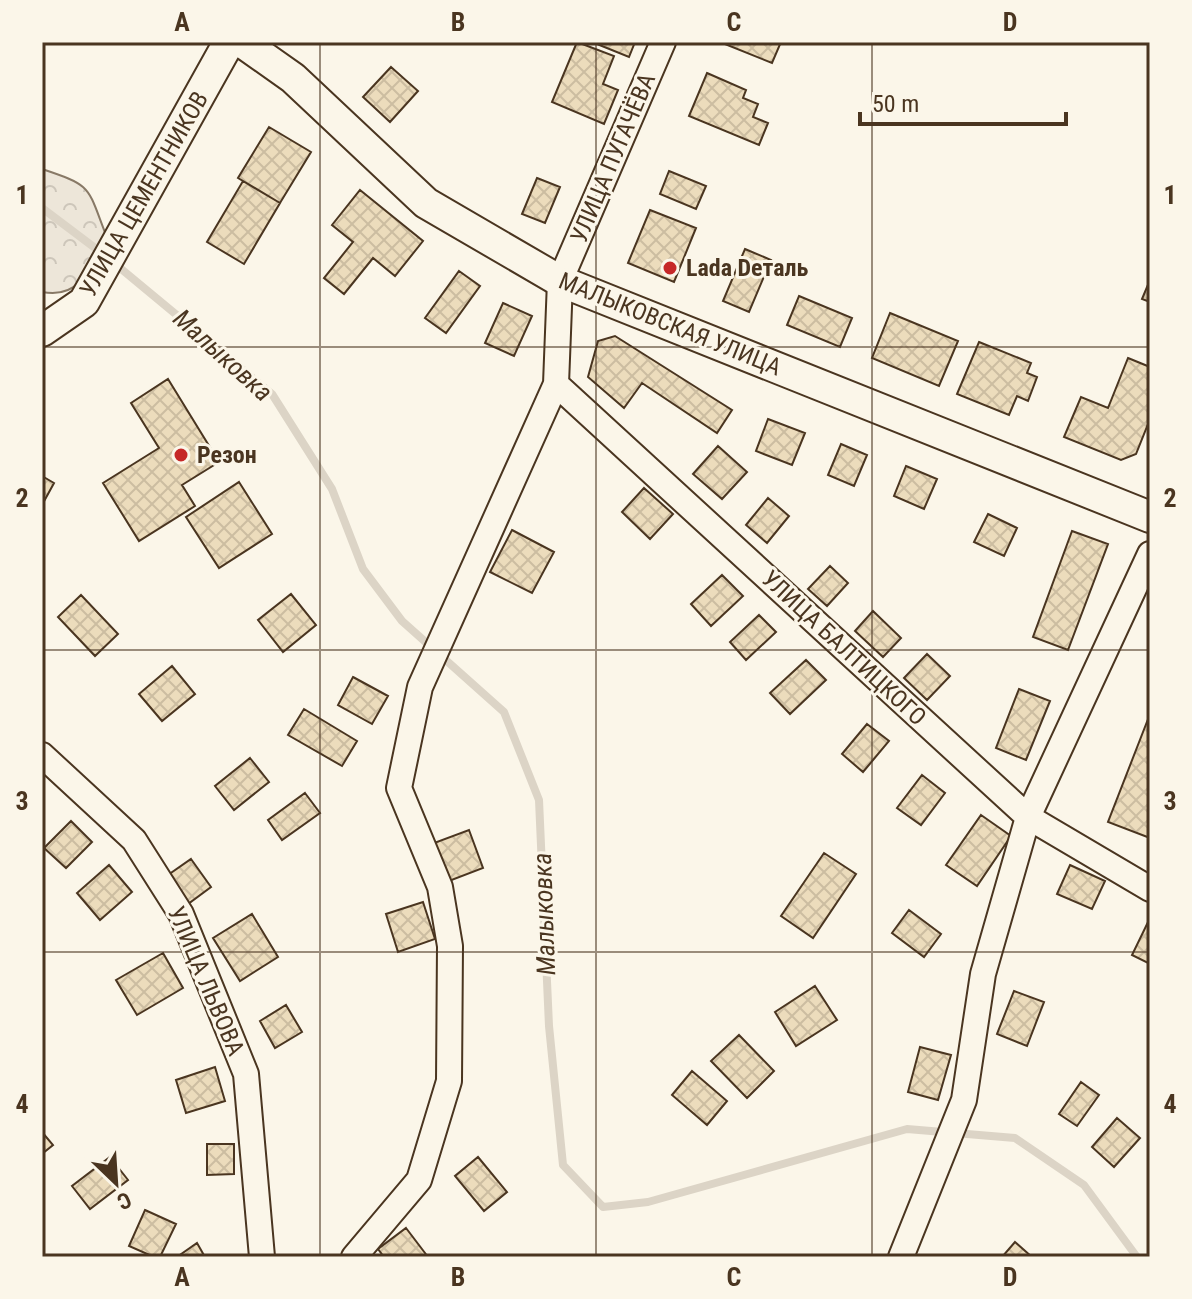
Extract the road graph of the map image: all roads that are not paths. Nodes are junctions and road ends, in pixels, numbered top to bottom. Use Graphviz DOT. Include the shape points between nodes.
graph roads {
  1 [pos="229,42"];
  2 [pos="242,42"];
  3 [pos="663,42"];
  4 [pos="560,281"];
  5 [pos="42,331"];
  6 [pos="556,384"];
  7 [pos="1150,517"];
  8 [pos="1150,554"];
  9 [pos="42,755"];
  10 [pos="1028,817"];
  11 [pos="1150,889"];
  12 [pos="262,1257"];
  13 [pos="354,1257"];
  14 [pos="901,1257"];
  1 -- 5 [label="street, УЛИЦА ЦЕМЕНТНИКОВ" via="84,302"];
  2 -- 4 [label="street, МАЛЫКОВСКАЯ УЛИЦА" via="293,78 426,203"];
  3 -- 4 [label="street, УЛИЦА ПУГАЧЁВА"];
  4 -- 6 [label="street, УЛИЦА ПУГАЧЁВА"];
  4 -- 7 [label="street, МАЛЫКОВСКАЯ УЛИЦА"];
  6 -- 10 [label="street, УЛИЦА БАЛТИЦКОГО"];
  6 -- 13 [label="street, УЛИЦА ПУГАЧЁВА" via="420,687 399,788 440,887 450,946 449,1081 419,1180"];
  8 -- 10 [label="street"];
  9 -- 12 [label="street, УЛИЦА ЛЬВОВА" via="134,840 181,914 246,1074"];
  10 -- 11 [label="street, УЛИЦА БАЛТИЦКОГО"];
  10 -- 14 [label="street" via="983,974 964,1100"];
}
